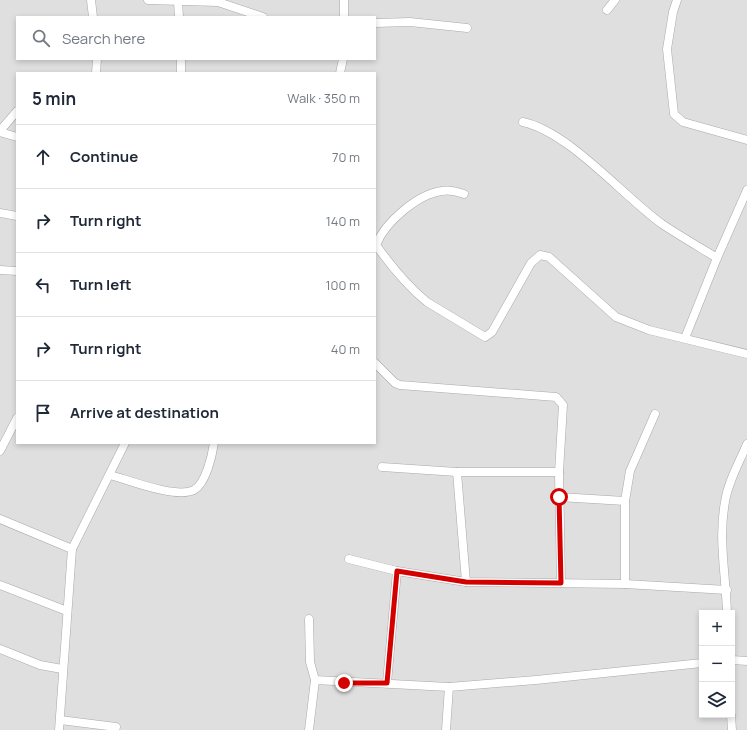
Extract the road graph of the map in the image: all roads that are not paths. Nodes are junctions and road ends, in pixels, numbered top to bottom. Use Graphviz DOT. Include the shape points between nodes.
graph roads {
  1 [pos="91,0"];
  2 [pos="148,0"];
  3 [pos="344,0"];
  4 [pos="614,0"];
  5 [pos="678,0"];
  6 [pos="178,2"];
  7 [pos="607,10"];
  8 [pos="93,16"];
  9 [pos="179,16"];
  10 [pos="260,16"];
  11 [pos="344,16"];
  12 [pos="376,23"];
  13 [pos="467,28"];
  14 [pos="97,60"];
  15 [pos="182,60"];
  16 [pos="343,60"];
  17 [pos="96,72"];
  18 [pos="181,72"];
  19 [pos="340,72"];
  20 [pos="16,112"];
  21 [pos="522,122"];
  22 [pos="0,132"];
  23 [pos="16,137"];
  24 [pos="747,140"];
  25 [pos="747,190"];
  26 [pos="464,194"];
  27 [pos="0,213"];
  28 [pos="16,216"];
  29 [pos="376,243"];
  30 [pos="376,246"];
  31 [pos="717,258"];
  32 [pos="0,270"];
  33 [pos="16,271"];
  34 [pos="685,338"];
  35 [pos="747,354"];
  36 [pos="376,364"];
  37 [pos="655,414"];
  38 [pos="16,420"];
  39 [pos="125,444"];
  40 [pos="214,444"];
  41 [pos="747,444"];
  42 [pos="0,451"];
  43 [pos="382,467"];
  44 [pos="457,472"];
  45 [pos="559,472"];
  46 [pos="110,475"];
  47 [pos="559,497"];
  48 [pos="625,501"];
  49 [pos="0,519"];
  50 [pos="72,549"];
  51 [pos="348,559"];
  52 [pos="397,571"];
  53 [pos="466,582"];
  54 [pos="561,583"];
  55 [pos="624,584"];
  56 [pos="0,585"];
  57 [pos="727,590"];
  58 [pos="727,610"];
  59 [pos="67,611"];
  60 [pos="309,619"];
  61 [pos="0,650"];
  62 [pos="735,660"];
  63 [pos="747,661"];
  64 [pos="699,663"];
  65 [pos="62,669"];
  66 [pos="315,680"];
  67 [pos="387,683"];
  68 [pos="449,687"];
  69 [pos="732,718"];
  70 [pos="60,720"];
  71 [pos="116,727"];
  72 [pos="59,730"];
  73 [pos="309,730"];
  74 [pos="446,730"];
  75 [pos="732,730"];
  1 -- 8 [label="street"];
  2 -- 6 [label="street"];
  3 -- 11 [label="street"];
  4 -- 7 [label="street"];
  5 -- 24 [label="street" via="673,12 667,49 674,114 683,122"];
  6 -- 9 [label="street"];
  6 -- 10 [label="street" via="218,2"];
  12 -- 13 [label="street" via="410,22"];
  14 -- 17 [label="street"];
  15 -- 18 [label="street"];
  16 -- 19 [label="street"];
  20 -- 22 [label="street"];
  21 -- 31 [label="street" via="534,124 562,142 625,191 662,224"];
  22 -- 23 [label="street"];
  25 -- 31 [label="street"];
  26 -- 29 [label="street" via="442,190 424,197 395,218"];
  27 -- 28 [label="street"];
  30 -- 34 [label="street" via="397,274 423,299 485,337 492,332 531,263 540,255 549,257 616,317 648,330"];
  31 -- 34 [label="street"];
  32 -- 33 [label="street"];
  34 -- 35 [label="street"];
  36 -- 45 [label="street" via="394,383 400,385 556,397 563,405"];
  37 -- 48 [label="street" via="630,471"];
  38 -- 42 [label="street"];
  39 -- 46 [label="street"];
  40 -- 46 [label="street" via="212,458 201,483 194,490 176,492"];
  41 -- 57 [label="street" via="725,501 722,525"];
  43 -- 44 [label="street"];
  44 -- 45 [label="street"];
  44 -- 53 [label="street"];
  45 -- 47 [label="street"];
  46 -- 50 [label="street"];
  47 -- 48 [label="street"];
  47 -- 54 [label="street"];
  48 -- 55 [label="street"];
  49 -- 50 [label="street"];
  50 -- 59 [label="street"];
  51 -- 52 [label="street"];
  52 -- 53 [label="street"];
  52 -- 67 [label="street"];
  53 -- 54 [label="street"];
  54 -- 55 [label="street"];
  55 -- 57 [label="street"];
  56 -- 59 [label="street"];
  57 -- 58 [label="street"];
  59 -- 65 [label="street"];
  60 -- 66 [label="street" via="310,662"];
  61 -- 65 [label="street" via="40,665"];
  62 -- 63 [label="street"];
  64 -- 68 [label="street"];
  65 -- 70 [label="street"];
  66 -- 67 [label="street"];
  66 -- 73 [label="street"];
  67 -- 68 [label="street"];
  68 -- 74 [label="street"];
  69 -- 75 [label="street"];
  70 -- 71 [label="street"];
  70 -- 72 [label="street"];
}
